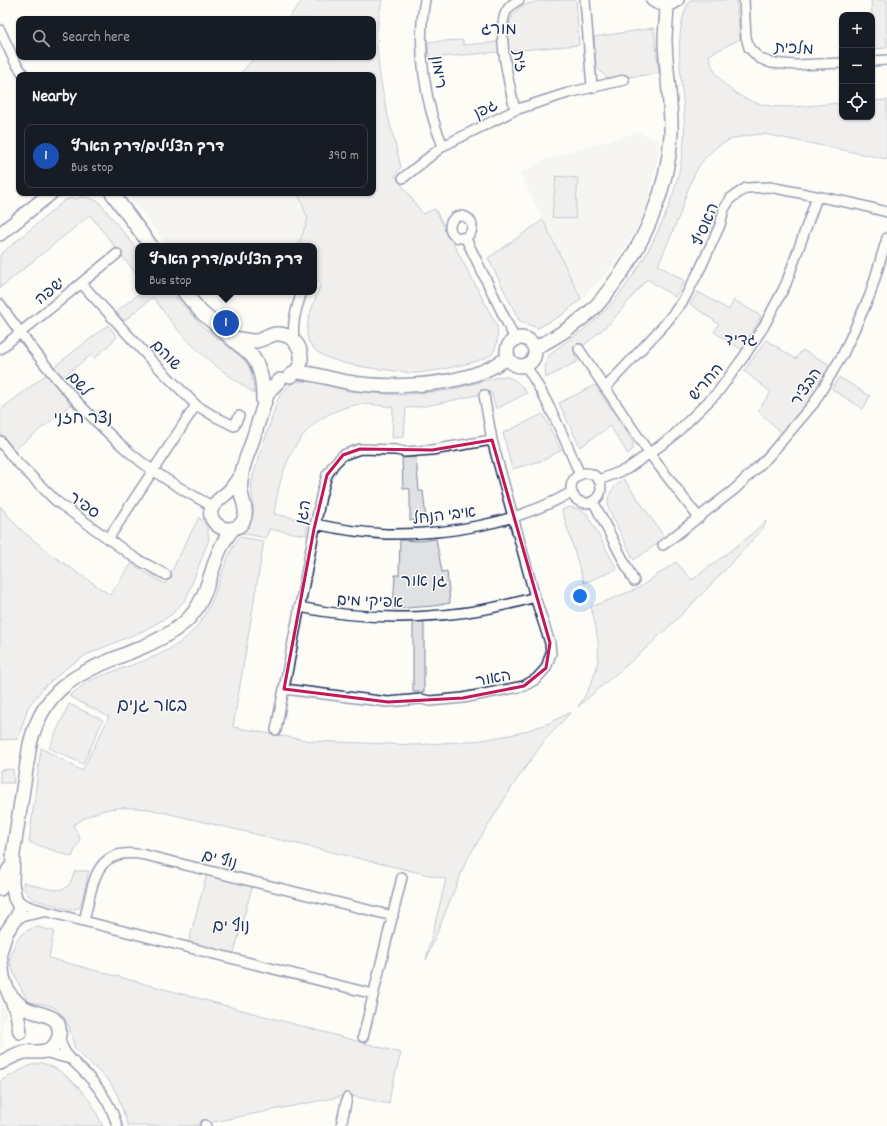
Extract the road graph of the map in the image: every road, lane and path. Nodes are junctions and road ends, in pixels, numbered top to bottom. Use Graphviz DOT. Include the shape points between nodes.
graph roads {
  1 [pos="425,0"];
  2 [pos="519,0"];
  3 [pos="585,0"];
  4 [pos="653,0"];
  5 [pos="744,0"];
  6 [pos="672,2"];
  7 [pos="0,30"];
  8 [pos="887,60"];
  9 [pos="875,61"];
  10 [pos="839,62"];
  11 [pos="22,72"];
  12 [pos="624,80"];
  13 [pos="592,87"];
  14 [pos="515,110"];
  15 [pos="443,146"];
  16 [pos="403,178"];
  17 [pos="47,196"];
  18 [pos="114,196"];
  19 [pos="817,197"];
  20 [pos="887,212"];
  21 [pos="0,234"];
  22 [pos="465,237"];
  23 [pos="887,238"];
  24 [pos="148,243"];
  25 [pos="116,254"];
  26 [pos="81,283"];
  27 [pos="187,295"];
  28 [pos="301,295"];
  29 [pos="0,304"];
  30 [pos="294,314"];
  31 [pos="20,333"];
  32 [pos="230,337"];
  33 [pos="271,337"];
  34 [pos="515,339"];
  35 [pos="294,340"];
  36 [pos="535,348"];
  37 [pos="0,349"];
  38 [pos="579,349"];
  39 [pos="508,358"];
  40 [pos="302,360"];
  41 [pos="258,366"];
  42 [pos="526,366"];
  43 [pos="296,372"];
  44 [pos="322,376"];
  45 [pos="280,380"];
  46 [pos="605,388"];
  47 [pos="484,395"];
  48 [pos="196,405"];
  49 [pos="262,409"];
  50 [pos="239,416"];
  51 [pos="0,440"];
  52 [pos="492,440"];
  53 [pos="650,453"];
  54 [pos="154,470"];
  55 [pos="242,473"];
  56 [pos="580,475"];
  57 [pos="599,480"];
  58 [pos="572,492"];
  59 [pos="223,496"];
  60 [pos="594,501"];
  61 [pos="212,506"];
  62 [pos="245,507"];
  63 [pos="513,517"];
  64 [pos="699,518"];
  65 [pos="214,522"];
  66 [pos="314,524"];
  67 [pos="233,528"];
  68 [pos="108,539"];
  69 [pos="663,545"];
  70 [pos="219,550"];
  71 [pos="166,575"];
  72 [pos="634,581"];
  73 [pos="535,597"];
  74 [pos="299,608"];
  75 [pos="284,689"];
  76 [pos="276,730"];
  77 [pos="13,854"];
  78 [pos="402,877"];
  79 [pos="0,891"];
  80 [pos="16,899"];
  81 [pos="48,912"];
  82 [pos="392,916"];
  83 [pos="14,920"];
  84 [pos="84,921"];
  85 [pos="0,925"];
  86 [pos="0,953"];
  87 [pos="9,993"];
  88 [pos="373,994"];
  89 [pos="40,1013"];
  90 [pos="20,1034"];
  91 [pos="59,1034"];
  92 [pos="363,1037"];
  93 [pos="40,1052"];
  94 [pos="70,1059"];
  95 [pos="0,1062"];
  96 [pos="347,1098"];
  97 [pos="117,1126"];
  98 [pos="341,1126"];
  1 -- 15 [label="street, רימון" via="421,36 422,59 429,100"];
  2 -- 14 [label="street, זית" via="509,7 502,27"];
  3 -- 13 [label="street"];
  4 -- 6 [label="street" via="658,3"];
  5 -- 10 [label="street, מלכית" via="746,37 749,48 759,58 771,63 796,65"];
  6 -- 36 [label="street" via="665,40 671,135 666,174 644,236 626,268 592,310"];
  7 -- 11 [label="street"];
  8 -- 9 [label="street"];
  12 -- 13 [label="street, גפן"];
  13 -- 14 [label="street, גפן" via="548,98"];
  14 -- 15 [label="street, גפן"];
  15 -- 16 [label="street, גפן"];
  17 -- 21 [label="street"];
  18 -- 24 [label="street"];
  19 -- 20 [label="street, האסיף"];
  19 -- 46 [label="street, האסיף" via="770,186 746,188 732,198 724,209 720,225 683,301"];
  19 -- 53 [label="street, החריש" via="786,284 745,356 718,392 670,438"];
  22 -- 34 [label="street"];
  23 -- 64 [label="street, הבציר" via="867,301 843,354 814,404 768,457 735,489"];
  25 -- 26 [label="street, ישפה"];
  26 -- 31 [label="street, ישפה"];
  26 -- 48 [label="street, שוהם"];
  27 -- 32 [label="street" via="201,312"];
  28 -- 30 [label="street"];
  29 -- 31 [label="street, לשם"];
  30 -- 33 [label="street"];
  30 -- 35 [label="street"];
  31 -- 37 [label="street, ישפה"];
  31 -- 54 [label="street, לשם" via="91,418 129,452"];
  32 -- 33 [label="street" via="257,341"];
  32 -- 41 [label="street" via="252,356"];
  33 -- 35 [label="street" via="289,336"];
  33 -- 41 [label="street" via="258,349"];
  34 -- 36 [label="street" via="528,339"];
  34 -- 39 [label="street" via="508,347"];
  35 -- 40 [label="street" via="300,347"];
  36 -- 42 [label="street" via="532,361"];
  38 -- 46 [label="street"];
  39 -- 42 [label="street" via="514,364"];
  39 -- 44 [label="street" via="481,372 459,378 404,386 371,385"];
  40 -- 43 [label="street"];
  40 -- 44 [label="street"];
  41 -- 45 [label="street" via="268,377"];
  41 -- 49 [label="street" via="263,387"];
  42 -- 56 [label="street" via="543,392"];
  43 -- 44 [label="street"];
  43 -- 45 [label="street"];
  45 -- 49 [label="street" via="270,390"];
  46 -- 53 [label="street"];
  47 -- 52 [label="street"];
  48 -- 50 [label="street, שוהם" via="234,426"];
  48 -- 54 [label="street"];
  49 -- 55 [label="street"];
  51 -- 68 [label="street, ספיר" via="13,458 56,501"];
  52 -- 63 [label="street"];
  52 -- 66 [label="street, הגן" via="405,452 360,449 343,455 327,475"];
  53 -- 57 [label="street, החריש" via="627,468"];
  53 -- 64 [label="street"];
  54 -- 61 [label="street, לשם"];
  54 -- 68 [label="street"];
  55 -- 59 [label="street"];
  55 -- 62 [label="street" via="241,491"];
  56 -- 57 [label="street" via="592,474"];
  56 -- 58 [label="street" via="572,484"];
  57 -- 60 [label="street" via="601,489"];
  58 -- 60 [label="street" via="581,502"];
  58 -- 63 [label="street, איבי הנחל" via="553,503"];
  59 -- 61 [label="street"];
  59 -- 62 [label="street" via="232,495"];
  60 -- 72 [label="street"];
  61 -- 65 [label="street"];
  62 -- 67 [label="street" via="244,519"];
  63 -- 66 [label="street, איבי הנחל" via="432,532 386,534"];
  63 -- 73 [label="street, האור"];
  64 -- 69 [label="street, הבציר"];
  65 -- 67 [label="street" via="225,529"];
  65 -- 70 [label="street" via="218,533"];
  66 -- 74 [label="street, הגן"];
  67 -- 70 [label="street"];
  68 -- 71 [label="street, ספיר"];
  70 -- 77 [label="street" via="205,592 186,621 153,642 83,672 63,687 47,705 37,721 30,744"];
  73 -- 74 [label="street, אפיקי מים" via="492,609 420,616 330,614"];
  73 -- 75 [label="street, האור" via="550,643 550,653 546,668 536,679 524,686 463,698 388,702"];
  74 -- 75 [label="street, הגן"];
  75 -- 76 [label="street, הגן"];
  77 -- 79 [label="street"];
  77 -- 80 [label="street" via="12,883"];
  78 -- 82 [label="street"];
  79 -- 80 [label="street" via="10,893"];
  80 -- 81 [label="street"];
  80 -- 83 [label="street" via="19,910"];
  81 -- 83 [label="street" via="21,916"];
  81 -- 84 [label="street"];
  82 -- 84 [label="street, נוף ים" via="152,857 125,853 110,858 101,866 95,877"];
  82 -- 88 [label="street"];
  83 -- 85 [label="street"];
  83 -- 86 [label="street" via="6,933"];
  84 -- 88 [label="street"];
  86 -- 87 [label="street" via="1,969"];
  87 -- 89 [label="street" via="26,1009"];
  87 -- 90 [label="street" via="17,1013"];
  88 -- 92 [label="street"];
  89 -- 90 [label="street" via="27,1018"];
  89 -- 91 [label="street" via="56,1021"];
  90 -- 93 [label="street" via="28,1048"];
  90 -- 95 [label="street" via="13,1050"];
  91 -- 93 [label="street" via="51,1049"];
  91 -- 94 [label="street" via="61,1045"];
  93 -- 94 [label="street"];
  93 -- 95 [label="street" via="25,1052"];
  94 -- 97 [label="street" via="103,1094"];
  96 -- 98 [label="street"];
}
